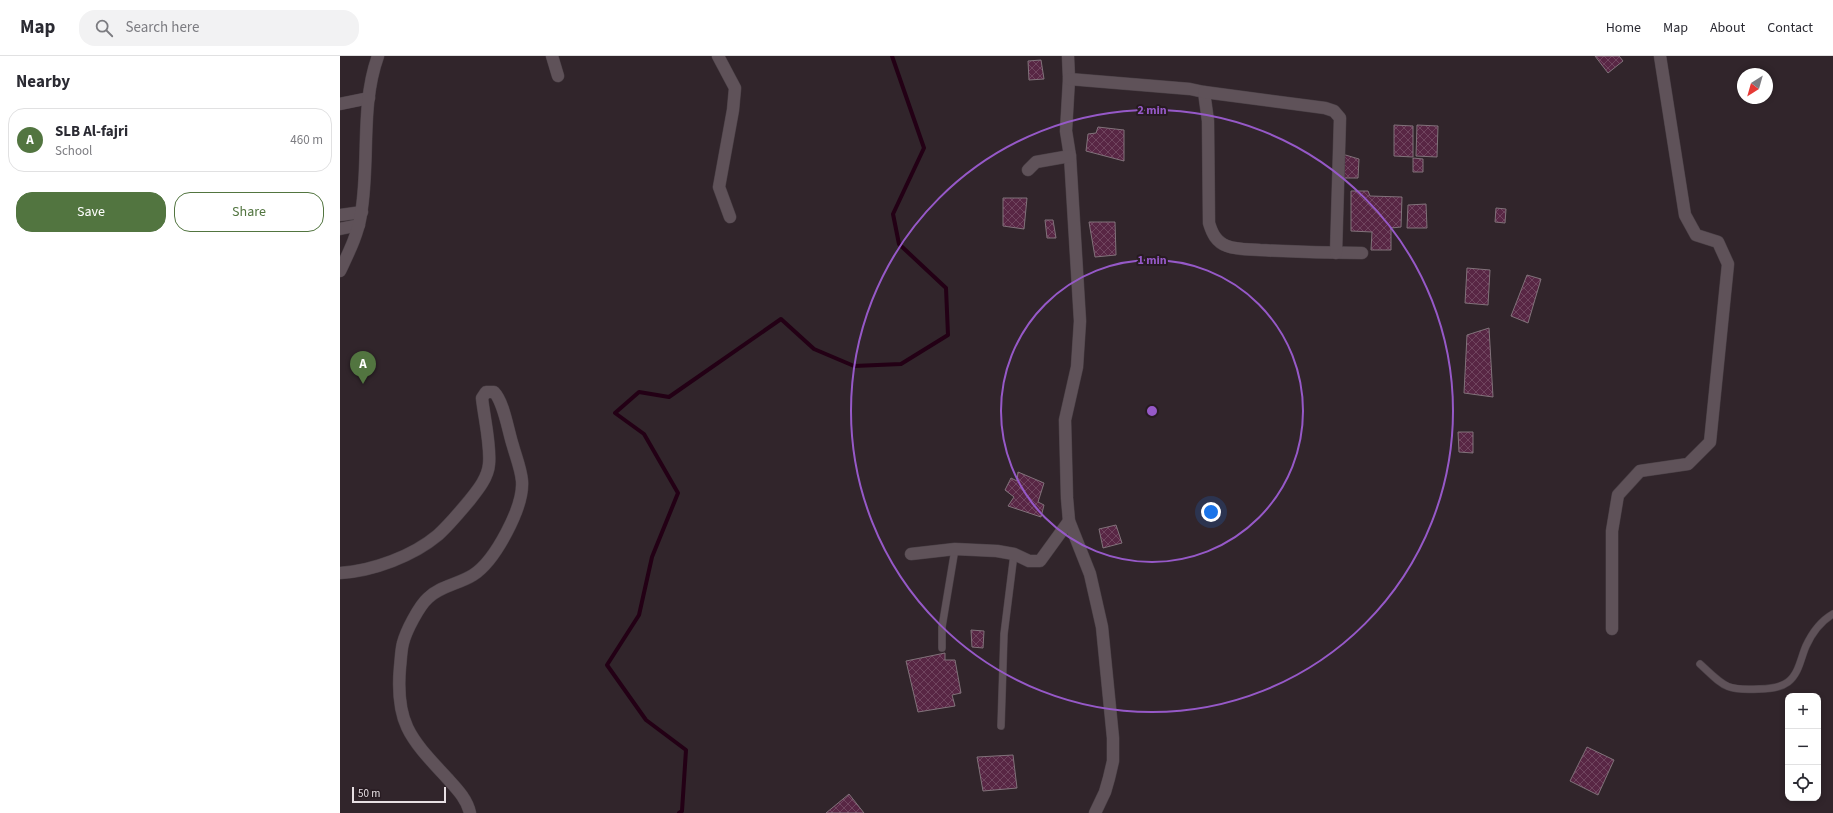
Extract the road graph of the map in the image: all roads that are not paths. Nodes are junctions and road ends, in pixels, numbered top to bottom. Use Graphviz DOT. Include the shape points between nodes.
graph roads {
  1 [pos="368,56"];
  2 [pos="378,56"];
  3 [pos="552,56"];
  4 [pos="718,56"];
  5 [pos="1068,56"];
  6 [pos="1660,56"];
  7 [pos="372,72"];
  8 [pos="558,76"];
  9 [pos="1069,79"];
  10 [pos="1204,92"];
  11 [pos="369,98"];
  12 [pos="340,104"];
  13 [pos="1070,156"];
  14 [pos="1028,170"];
  15 [pos="362,212"];
  16 [pos="340,215"];
  17 [pos="730,217"];
  18 [pos="359,225"];
  19 [pos="340,229"];
  20 [pos="1336,253"];
  21 [pos="1362,253"];
  22 [pos="340,271"];
  23 [pos="1069,521"];
  24 [pos="955,548"];
  25 [pos="912,554"];
  26 [pos="1014,554"];
  27 [pos="340,573"];
  28 [pos="1833,614"];
  29 [pos="1612,629"];
  30 [pos="942,648"];
  31 [pos="1700,664"];
  32 [pos="1001,726"];
  33 [pos="470,813"];
  34 [pos="1096,813"];
  1 -- 7 [label="street"];
  2 -- 7 [label="street"];
  3 -- 8 [label="street"];
  4 -- 17 [label="street" via="735,88 719,187"];
  5 -- 9 [label="street"];
  6 -- 29 [label="street" via="1685,215 1696,235 1718,242 1728,264 1710,442 1688,464 1640,471 1618,495 1612,532"];
  7 -- 11 [label="street"];
  9 -- 10 [label="street"];
  9 -- 13 [label="street" via="1066,130"];
  10 -- 20 [label="street" via="1208,121 1209,223 1217,240 1226,246 1238,248"];
  10 -- 20 [label="street" via="1325,108 1334,111 1340,118"];
  11 -- 12 [label="street"];
  11 -- 15 [label="street"];
  13 -- 14 [label="street" via="1036,162"];
  13 -- 23 [label="street" via="1080,321 1077,367 1065,420"];
  15 -- 16 [label="street"];
  15 -- 18 [label="street"];
  18 -- 19 [label="street"];
  18 -- 22 [label="street"];
  20 -- 21 [label="street"];
  23 -- 26 [label="street" via="1040,561 1029,561"];
  23 -- 34 [label="street" via="1090,574 1102,627 1111,715 1113,761 1105,792"];
  24 -- 25 [label="street"];
  24 -- 26 [label="street"];
  24 -- 30 [label="lane" via="942,627"];
  26 -- 32 [label="lane" via="1004,634"];
  27 -- 33 [label="street" via="355,572 398,558 428,542 456,517 476,493 489,465 482,398 486,392 494,392 502,404 519,466 522,482 517,507 494,555 482,568 472,576 440,589 424,602 403,642 400,667 401,710 412,739 462,794"];
  28 -- 31 [label="lane" via="1823,620 1813,634 1789,682 1772,689 1730,689"];
}
